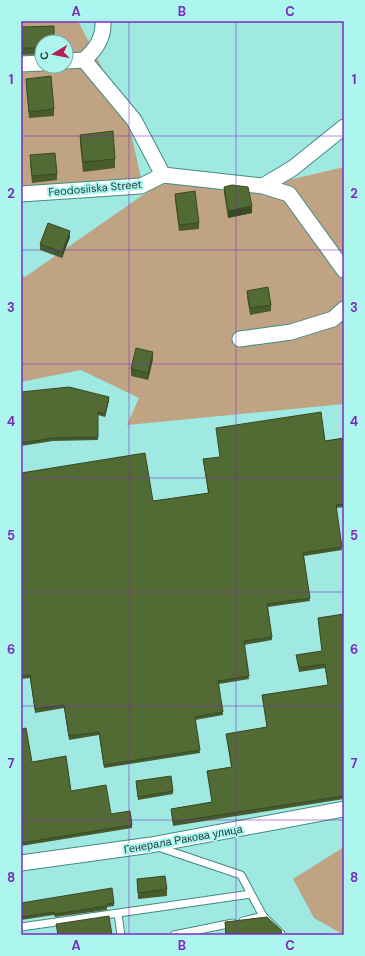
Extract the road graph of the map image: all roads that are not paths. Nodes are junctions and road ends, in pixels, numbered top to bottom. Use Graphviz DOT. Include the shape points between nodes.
graph roads {
  1 [pos="103,21"];
  2 [pos="84,60"];
  3 [pos="74,61"];
  4 [pos="34,63"];
  5 [pos="21,64"];
  6 [pos="344,127"];
  7 [pos="163,175"];
  8 [pos="263,186"];
  9 [pos="21,194"];
  10 [pos="344,270"];
  11 [pos="344,309"];
  12 [pos="240,339"];
  13 [pos="344,809"];
  14 [pos="151,845"];
  15 [pos="21,863"];
  16 [pos="251,894"];
  17 [pos="118,914"];
  18 [pos="263,916"];
  19 [pos="21,927"];
  20 [pos="121,935"];
  21 [pos="174,935"];
  22 [pos="282,935"];
  1 -- 2 [label="street" via="100,40 94,51"];
  2 -- 3 [label="street"];
  2 -- 7 [label="street" via="134,120"];
  4 -- 5 [label="street"];
  6 -- 8 [label="street" via="293,168"];
  7 -- 8 [label="street"];
  7 -- 9 [label="street, Feodosiiska Street" via="141,186"];
  8 -- 10 [label="street" via="288,194"];
  11 -- 12 [label="street" via="333,319 291,332"];
  13 -- 14 [label="street, Генерала Ракова улица"];
  14 -- 15 [label="street, Генерала Ракова улица"];
  14 -- 16 [label="lane" via="241,875"];
  16 -- 17 [label="lane"];
  16 -- 18 [label="lane"];
  17 -- 19 [label="lane"];
  17 -- 20 [label="lane"];
  18 -- 21 [label="lane"];
  18 -- 22 [label="lane"];
}
